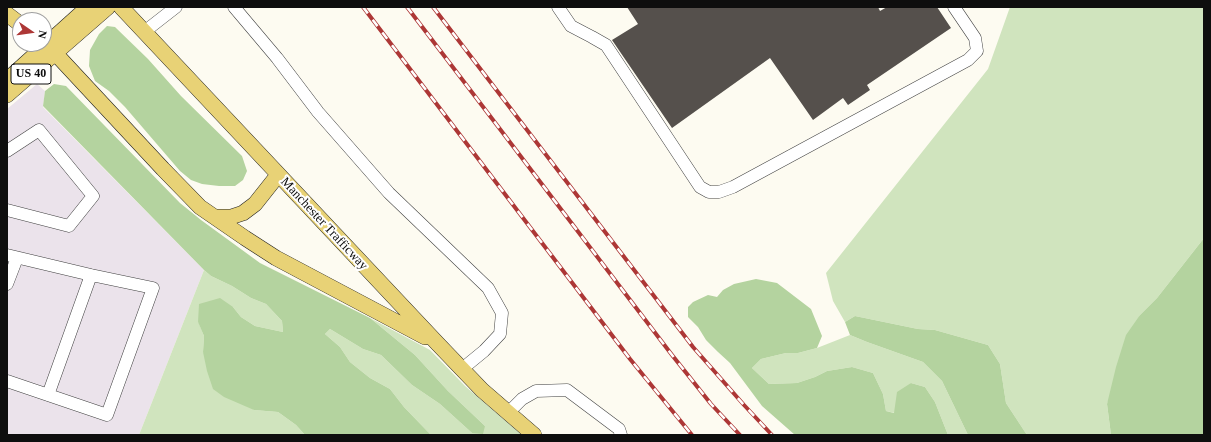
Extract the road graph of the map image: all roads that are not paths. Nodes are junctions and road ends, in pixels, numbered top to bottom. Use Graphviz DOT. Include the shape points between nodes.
graph roads {
  1 [pos="108,7"];
  2 [pos="121,7"];
  3 [pos="176,7"];
  4 [pos="234,7"];
  5 [pos="558,7"];
  6 [pos="954,7"];
  7 [pos="87,14"];
  8 [pos="144,32"];
  9 [pos="52,43"];
  10 [pos="52,49"];
  11 [pos="42,52"];
  12 [pos="44,52"];
  13 [pos="7,80"];
  14 [pos="7,95"];
  15 [pos="7,151"];
  16 [pos="278,175"];
  17 [pos="7,210"];
  18 [pos="216,217"];
  19 [pos="12,257"];
  20 [pos="91,275"];
  21 [pos="7,284"];
  22 [pos="437,343"];
  23 [pos="462,370"];
  24 [pos="7,381"];
  25 [pos="48,395"];
  26 [pos="508,413"];
  27 [pos="534,435"];
  28 [pos="621,435"];
  1 -- 7 [label="main road, US 40"];
  2 -- 8 [label="main road, Manchester Trafficway"];
  3 -- 8 [label="lane"];
  4 -- 23 [label="lane" via="318,112 389,192 488,288 502,313 500,334"];
  5 -- 6 [label="lane" via="571,26 606,45 700,187 709,192 719,192 733,187 968,60 977,51 975,38"];
  7 -- 9 [label="main road, US 40"];
  8 -- 16 [label="main road, Manchester Trafficway"];
  10 -- 18 [label="main road" via="173,180 200,207"];
  11 -- 13 [label="main road, US 40"];
  12 -- 14 [label="main road, US 40"];
  15 -- 17 [label="lane" via="39,130 93,196 69,226"];
  16 -- 18 [label="main road" via="255,204 244,212 231,217"];
  16 -- 22 [label="main road, Manchester Trafficway"];
  18 -- 22 [label="main road" via="276,258"];
  19 -- 20 [label="lane"];
  19 -- 21 [label="lane"];
  20 -- 25 [label="lane"];
  20 -- 25 [label="lane" via="153,288 108,415"];
  22 -- 23 [label="main road, Manchester Trafficway"];
  23 -- 26 [label="main road, Manchester Trafficway"];
  24 -- 25 [label="lane"];
  26 -- 27 [label="main road, Manchester Trafficway"];
  26 -- 28 [label="lane" via="522,399 536,391 567,390 619,429"];
}
